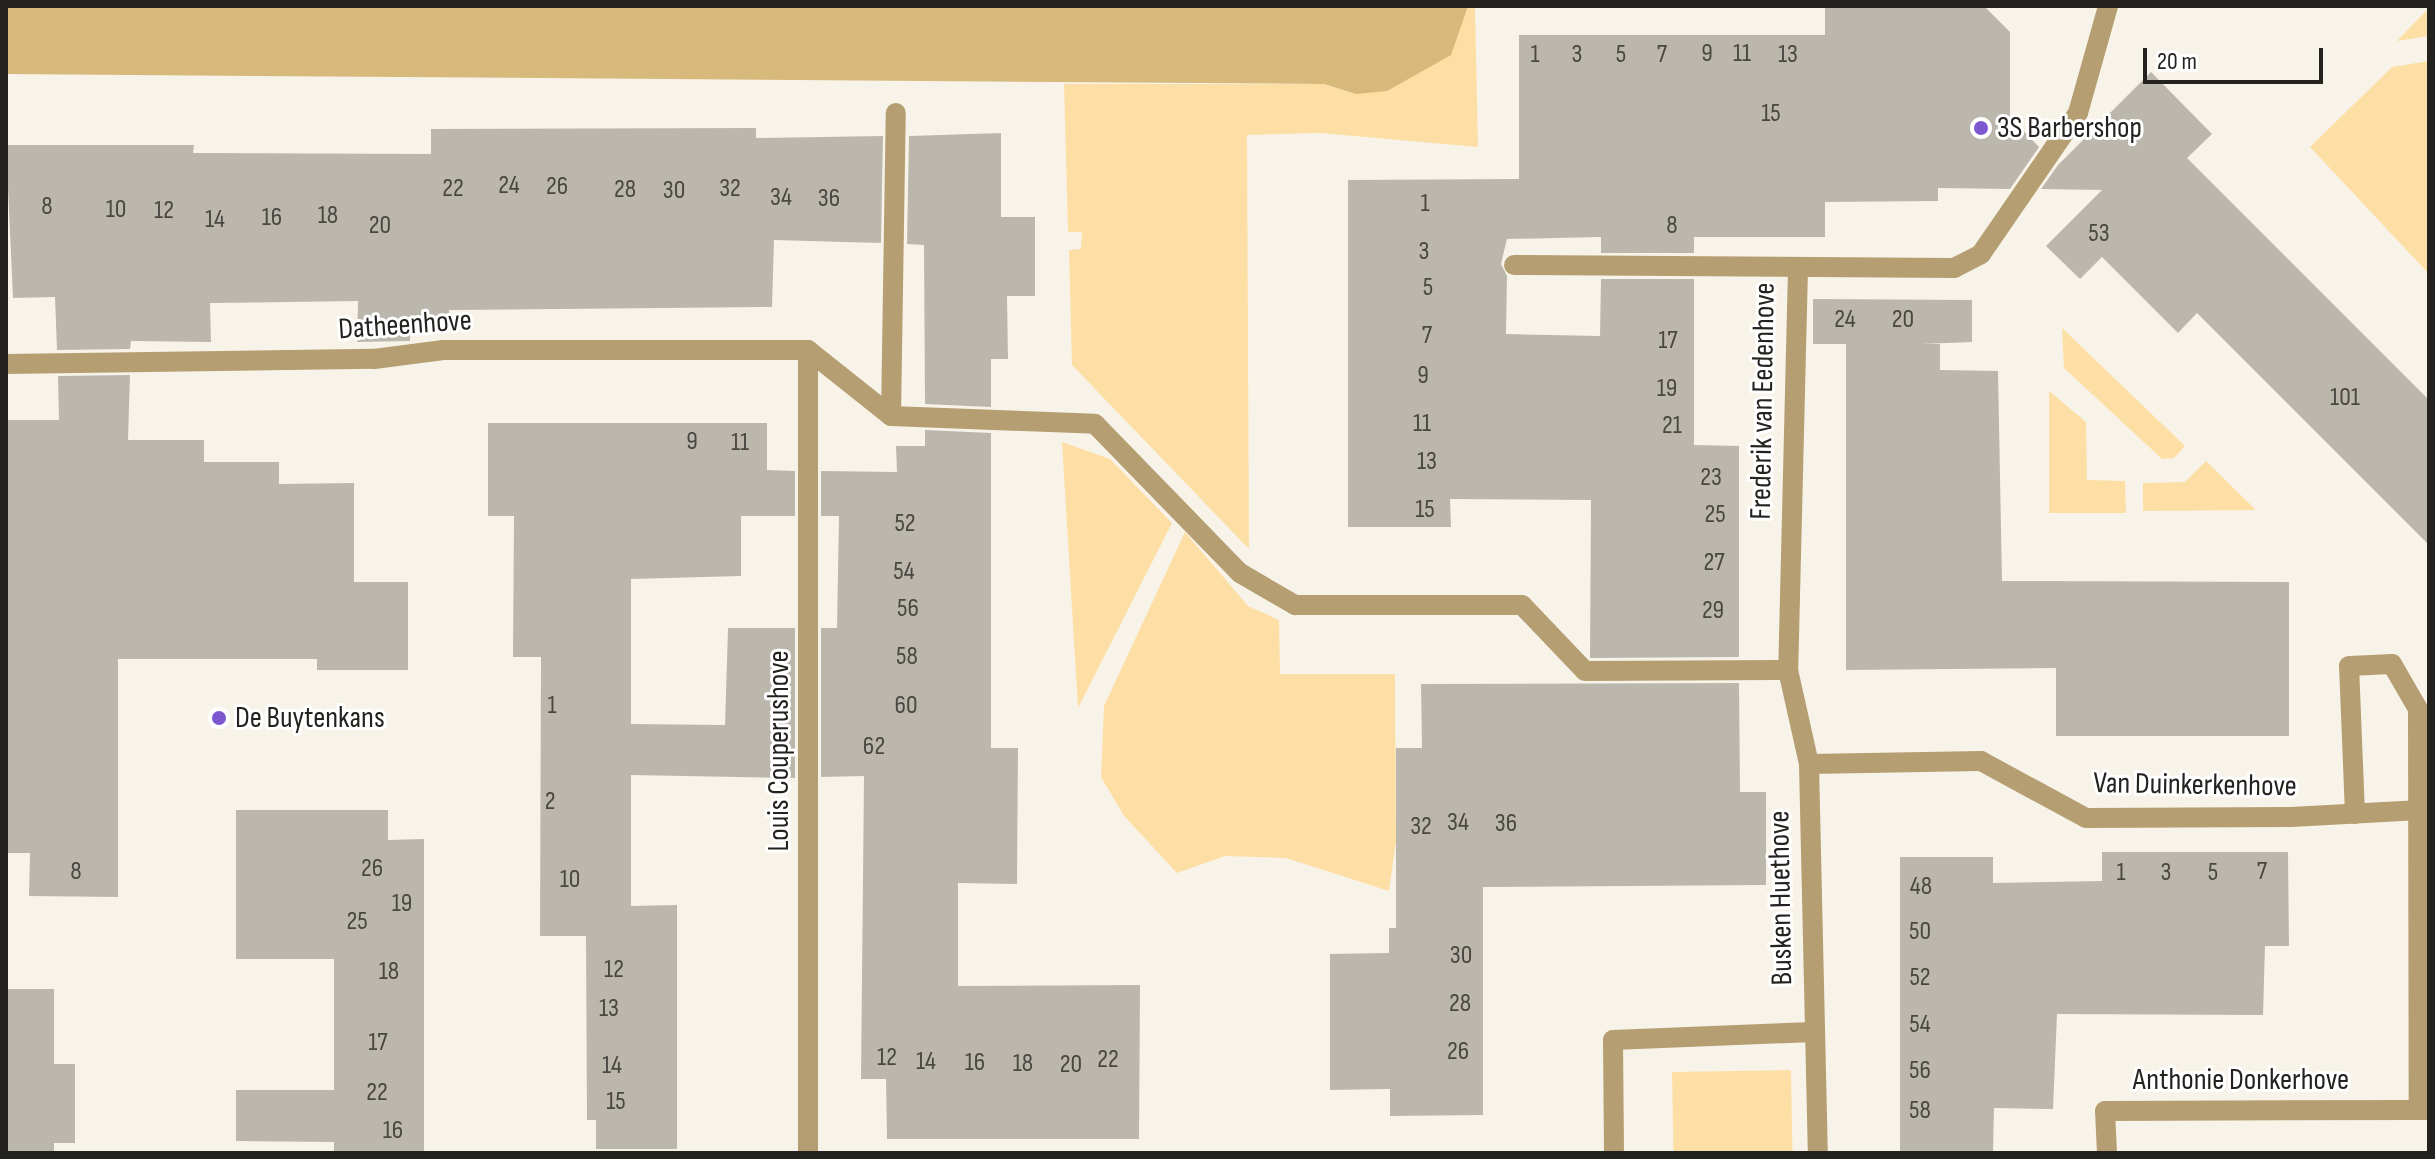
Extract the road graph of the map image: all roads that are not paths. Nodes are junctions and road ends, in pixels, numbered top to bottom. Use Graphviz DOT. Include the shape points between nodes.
graph roads {
  1 [pos="2108,6"];
  2 [pos="896,113"];
  3 [pos="1514,265"];
  4 [pos="1798,269"];
  5 [pos="808,350"];
  6 [pos="6,364"];
  7 [pos="891,416"];
  8 [pos="1788,670"];
  9 [pos="1809,764"];
  10 [pos="2421,810"];
  11 [pos="2355,814"];
  12 [pos="1813,1032"];
  13 [pos="2424,1110"];
  14 [pos="808,1153"];
  15 [pos="1614,1153"];
  16 [pos="1818,1153"];
  17 [pos="2107,1153"];
  1 -- 4 [label="street" via="2078,113 1981,254 1954,268"];
  2 -- 7 [label="street"];
  3 -- 4 [label="street, Frederik van Eedenhove"];
  4 -- 8 [label="street, Frederik van Eedenhove"];
  5 -- 6 [label="street, Datheenhove" via="443,350 374,359"];
  5 -- 7 [label="street"];
  5 -- 14 [label="street, Louis Couperushove"];
  7 -- 8 [label="street" via="1095,424 1240,573 1295,605 1522,605 1585,671"];
  8 -- 9 [label="street, Frederik van Eedenhove"];
  9 -- 11 [label="street, Van Duinkerkenhove" via="1981,761 2086,818"];
  9 -- 12 [label="street, Busken Huethove"];
  10 -- 11 [label="street, Van Duinkerkenhove"];
  10 -- 11 [label="street" via="2418,709 2392,664 2349,666"];
  10 -- 13 [label="street"];
  12 -- 15 [label="street" via="1613,1040"];
  12 -- 16 [label="street, Busken Huethove"];
  13 -- 17 [label="street, Anthonie Donkerhove" via="2105,1111"];
}
